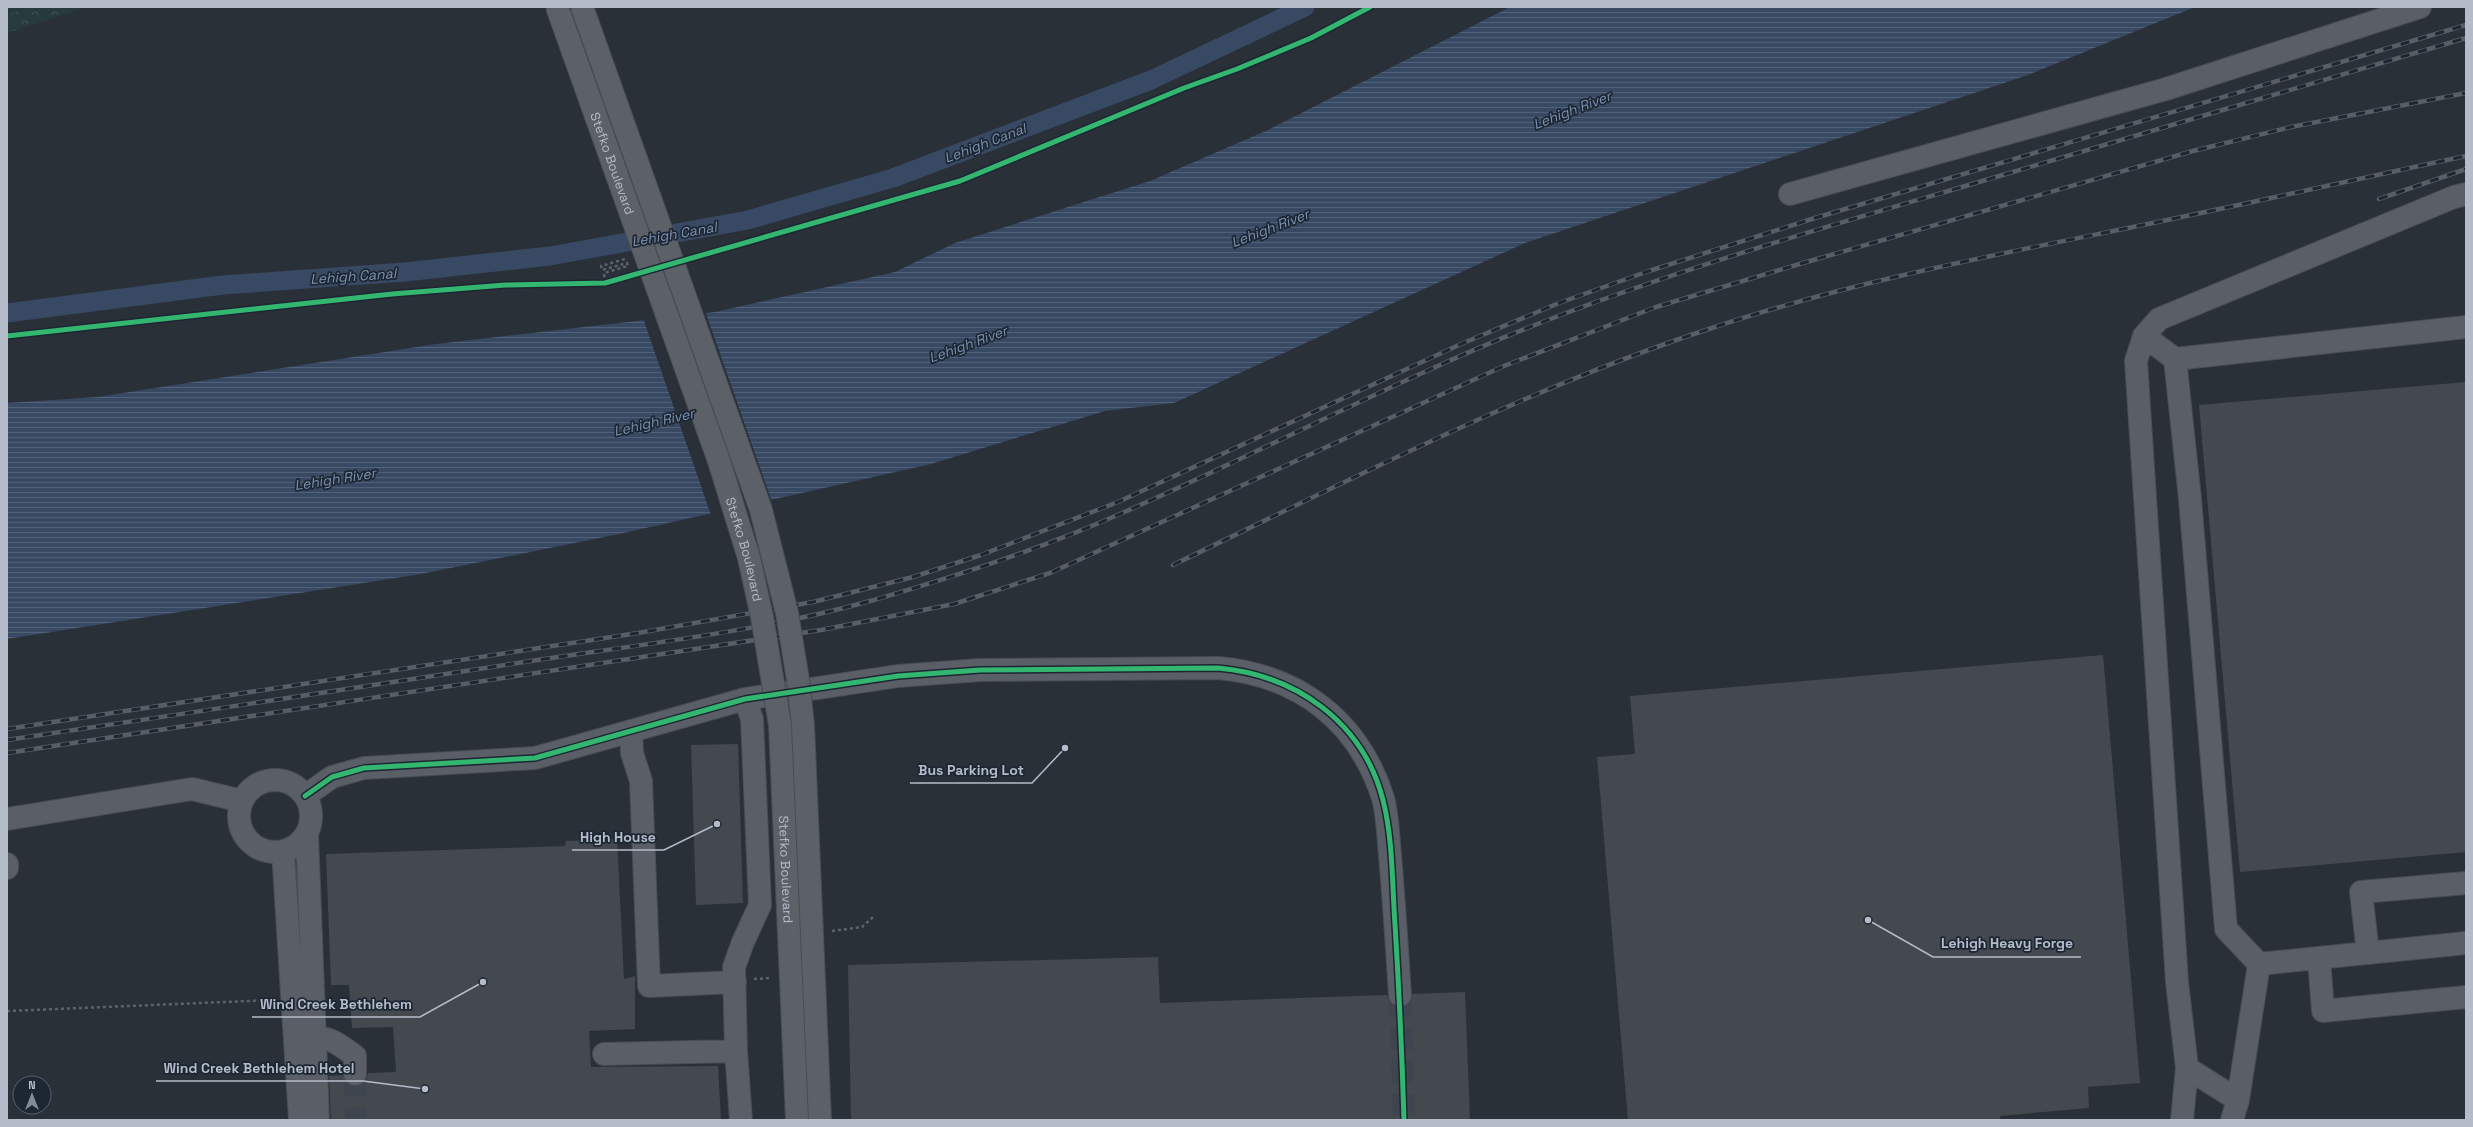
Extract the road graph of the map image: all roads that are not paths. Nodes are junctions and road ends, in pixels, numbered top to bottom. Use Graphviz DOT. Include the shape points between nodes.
graph roads {
  1 [pos="557,7"];
  2 [pos="582,7"];
  3 [pos="2420,7"];
  4 [pos="1790,194"];
  5 [pos="2466,194"];
  6 [pos="2466,327"];
  7 [pos="2144,336"];
  8 [pos="2175,359"];
  9 [pos="745,699"];
  10 [pos="631,731"];
  11 [pos="305,796"];
  12 [pos="242,801"];
  13 [pos="7,820"];
  14 [pos="307,834"];
  15 [pos="283,851"];
  16 [pos="7,864"];
  17 [pos="8,868"];
  18 [pos="2466,883"];
  19 [pos="2466,943"];
  20 [pos="2368,953"];
  21 [pos="2319,958"];
  22 [pos="2259,964"];
  23 [pos="735,982"];
  24 [pos="1400,995"];
  25 [pos="2466,997"];
  26 [pos="305,1037"];
  27 [pos="736,1051"];
  28 [pos="604,1054"];
  29 [pos="2187,1068"];
  30 [pos="355,1074"];
  31 [pos="2235,1110"];
  32 [pos="300,1120"];
  33 [pos="318,1120"];
  34 [pos="741,1120"];
  35 [pos="797,1120"];
  36 [pos="820,1120"];
  37 [pos="2182,1120"];
  1 -- 35 [label="main road, Stefko Boulevard, bridge" via="719,461 737,516 762,617 780,725"];
  2 -- 36 [label="main road, Stefko Boulevard, bridge" via="761,510 786,613 803,725"];
  3 -- 4 [label="street" via="2166,89"];
  5 -- 7 [label="street" via="2159,319"];
  6 -- 8 [label="street"];
  7 -- 8 [label="street"];
  7 -- 29 [label="street" via="2136,361 2177,982"];
  8 -- 22 [label="street" via="2190,499 2226,929"];
  9 -- 10 [label="street"];
  9 -- 23 [label="street" via="752,719 760,905 734,967"];
  9 -- 24 [label="street" via="898,676 980,670 1218,668 1238,669 1265,676 1328,710 1343,725 1372,769 1383,799 1391,865"];
  10 -- 11 [label="street" via="535,758 364,768 332,778"];
  10 -- 23 [label="street" via="632,752 641,782 649,986"];
  11 -- 12 [label="street" via="291,783 267,780 256,784"];
  11 -- 14 [label="street" via="311,811 311,823"];
  12 -- 13 [label="street" via="192,789"];
  12 -- 15 [label="street" via="238,815 245,838 265,851"];
  14 -- 15 [label="street" via="299,843"];
  14 -- 26 [label="street"];
  15 -- 26 [label="street"];
  16 -- 17 [label="street"];
  18 -- 20 [label="street" via="2361,892"];
  19 -- 20 [label="street"];
  20 -- 21 [label="street"];
  21 -- 22 [label="street"];
  21 -- 25 [label="street" via="2323,1011"];
  22 -- 31 [label="street"];
  23 -- 27 [label="street"];
  26 -- 30 [label="street" via="334,1040 354,1056"];
  26 -- 32 [label="street"];
  26 -- 33 [label="street"];
  27 -- 28 [label="street"];
  27 -- 34 [label="street"];
  29 -- 31 [label="street"];
  29 -- 37 [label="street"];
}
